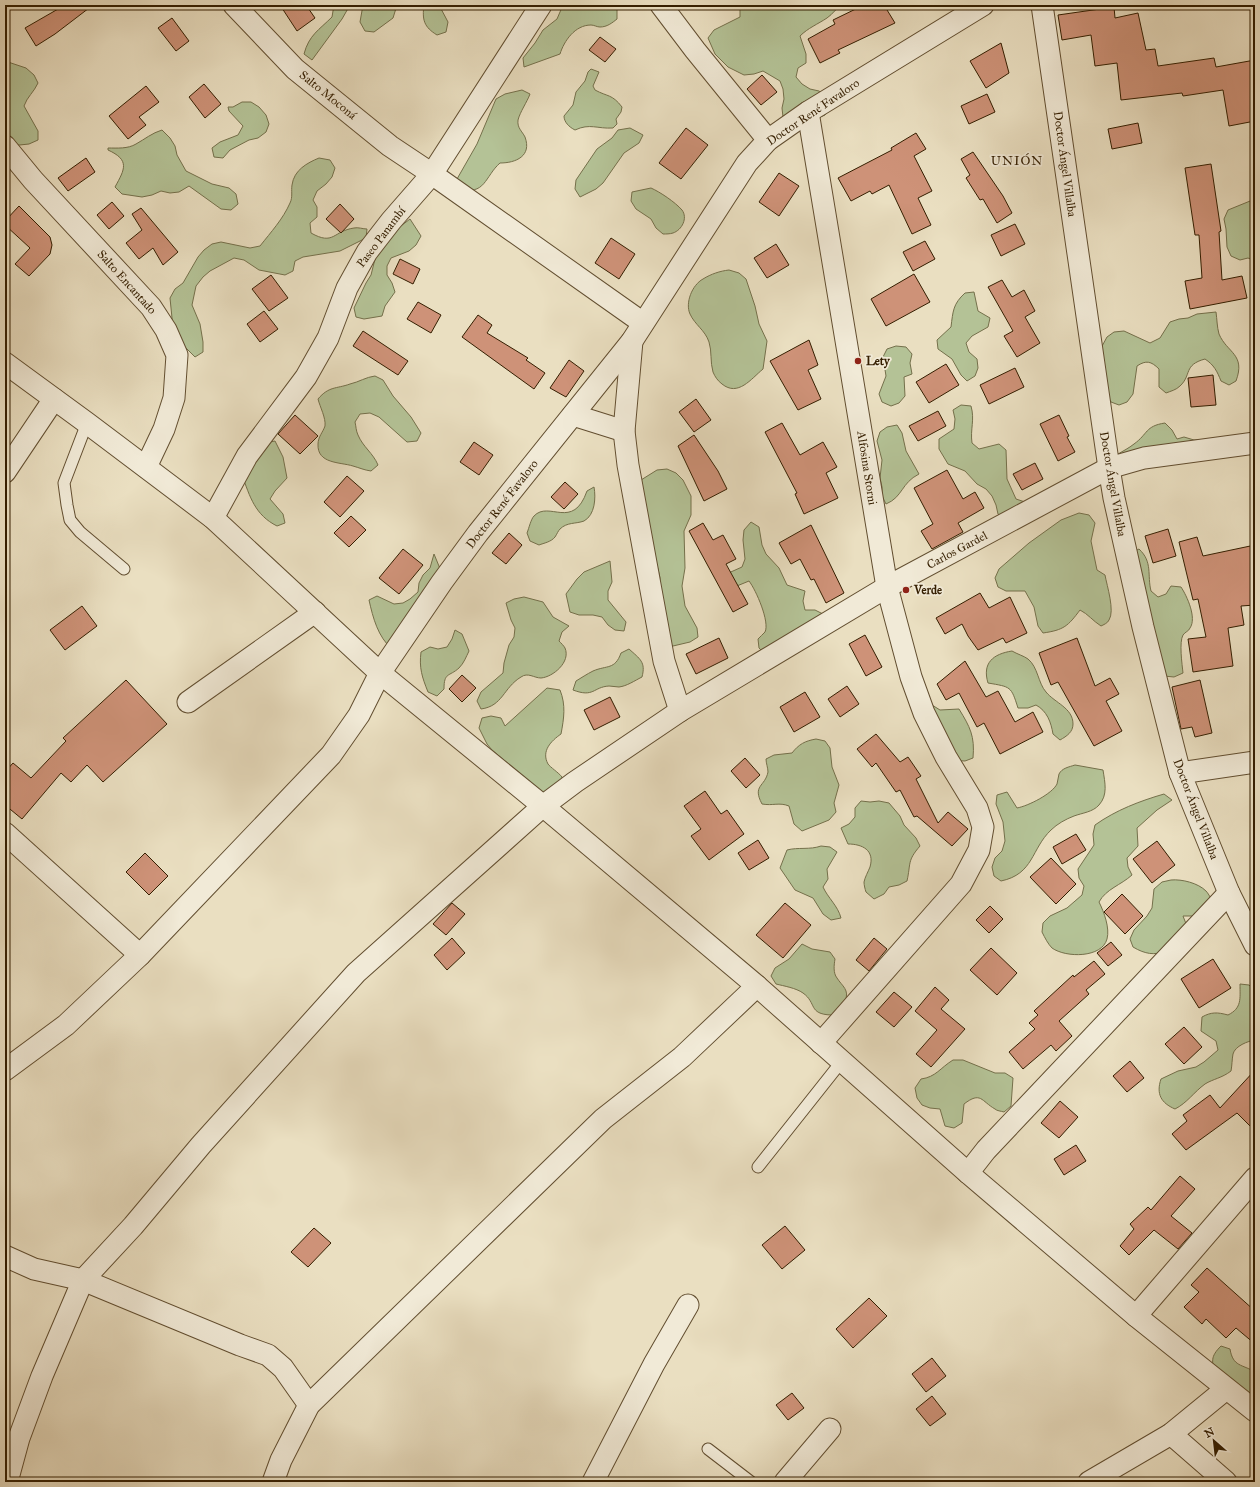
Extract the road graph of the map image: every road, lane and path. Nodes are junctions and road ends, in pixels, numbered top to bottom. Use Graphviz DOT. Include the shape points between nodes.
graph roads {
  1 [pos="234,5"];
  2 [pos="541,5"];
  3 [pos="661,5"];
  4 [pos="983,5"];
  5 [pos="1042,5"];
  6 [pos="808,112"];
  7 [pos="768,140"];
  8 [pos="5,146"];
  9 [pos="432,174"];
  10 [pos="643,323"];
  11 [pos="632,341"];
  12 [pos="5,363"];
  13 [pos="54,399"];
  14 [pos="573,415"];
  15 [pos="87,423"];
  16 [pos="624,431"];
  17 [pos="1255,442"];
  18 [pos="146,467"];
  19 [pos="1109,468"];
  20 [pos="5,472"];
  21 [pos="213,518"];
  22 [pos="124,570"];
  23 [pos="887,587"];
  24 [pos="315,612"];
  25 [pos="380,673"];
  26 [pos="188,702"];
  27 [pos="680,711"];
  28 [pos="1255,762"];
  29 [pos="1180,773"];
  30 [pos="543,806"];
  31 [pos="5,833"];
  32 [pos="1229,893"];
  33 [pos="1255,945"];
  34 [pos="140,955"];
  35 [pos="757,986"];
  36 [pos="821,1043"];
  37 [pos="842,1061"];
  38 [pos="5,1070"];
  39 [pos="758,1167"];
  40 [pos="968,1173"];
  41 [pos="1255,1178"];
  42 [pos="5,1256"];
  43 [pos="83,1280"];
  44 [pos="688,1305"];
  45 [pos="1136,1316"];
  46 [pos="1226,1389"];
  47 [pos="309,1405"];
  48 [pos="1255,1411"];
  49 [pos="830,1429"];
  50 [pos="1171,1434"];
  51 [pos="708,1449"];
  52 [pos="7,1482"];
  53 [pos="273,1482"];
  54 [pos="594,1482"];
  55 [pos="751,1482"];
  56 [pos="785,1482"];
  57 [pos="1089,1482"];
  58 [pos="1226,1482"];
  1 -- 9 [label="street, Salto Moconá" via="296,69 390,146"];
  2 -- 9 [label="street, Paseo Panambí"];
  3 -- 7 [label="street"];
  4 -- 6 [label="street, Doctor René Favaloro"];
  5 -- 19 [label="street, Doctor Ángel Villalba"];
  6 -- 7 [label="street, Doctor René Favaloro"];
  6 -- 23 [label="street, Alfosina Storni"];
  7 -- 10 [label="street, Doctor René Favaloro" via="748,164"];
  8 -- 18 [label="street, Salto Encantado" via="33,180 151,307 166,330 177,355 174,398 164,430"];
  9 -- 10 [label="street, Salto Moconá"];
  9 -- 21 [label="street, Paseo Panambí" via="367,252 347,288 328,338 306,377 247,456"];
  10 -- 11 [label="street, Doctor René Favaloro"];
  11 -- 14 [label="street, Doctor René Favaloro"];
  11 -- 16 [label="street, Doctor René Favaloro"];
  12 -- 13 [label="street"];
  13 -- 15 [label="street"];
  13 -- 20 [label="street"];
  14 -- 16 [label="street"];
  14 -- 25 [label="street, Doctor René Favaloro" via="474,539"];
  15 -- 18 [label="street"];
  15 -- 22 [label="lane" via="64,483 70,520 80,532"];
  16 -- 27 [label="street, Doctor René Favaloro" via="664,661"];
  17 -- 19 [label="street, Carlos Gardel" via="1144,458"];
  18 -- 21 [label="street"];
  19 -- 23 [label="street, Carlos Gardel"];
  19 -- 29 [label="street, Doctor Ángel Villalba" via="1143,627"];
  21 -- 24 [label="street"];
  23 -- 27 [label="street, Carlos Gardel"];
  23 -- 36 [label="street, Alfosina Storni" via="911,677 924,713 946,757 977,808 983,827 980,850 961,884"];
  24 -- 25 [label="street"];
  24 -- 26 [label="street"];
  25 -- 30 [label="street"];
  25 -- 34 [label="street, Doctor René Favaloro" via="359,716 331,755"];
  27 -- 30 [label="street, Carlos Gardel" via="574,782"];
  28 -- 29 [label="street"];
  29 -- 32 [label="street, Doctor Ángel Villalba"];
  30 -- 35 [label="street"];
  30 -- 43 [label="street, Carlos Gardel" via="356,973"];
  31 -- 34 [label="street"];
  32 -- 33 [label="street, Doctor Ángel Villalba"];
  32 -- 40 [label="street" via="986,1150"];
  34 -- 38 [label="street, Doctor René Favaloro" via="66,1025"];
  35 -- 36 [label="street"];
  35 -- 47 [label="street" via="682,1057 603,1119"];
  36 -- 37 [label="street"];
  37 -- 39 [label="lane"];
  37 -- 40 [label="street"];
  40 -- 45 [label="street"];
  41 -- 45 [label="street"];
  42 -- 43 [label="street" via="34,1269"];
  43 -- 47 [label="street" via="268,1355 283,1368"];
  43 -- 52 [label="street, Carlos Gardel" via="42,1376 19,1438"];
  44 -- 54 [label="street" via="654,1364"];
  45 -- 46 [label="street"];
  46 -- 48 [label="street"];
  46 -- 50 [label="street"];
  47 -- 53 [label="street" via="281,1460"];
  49 -- 56 [label="street"];
  50 -- 57 [label="street"];
  50 -- 58 [label="street"];
  51 -- 55 [label="lane"];
}
